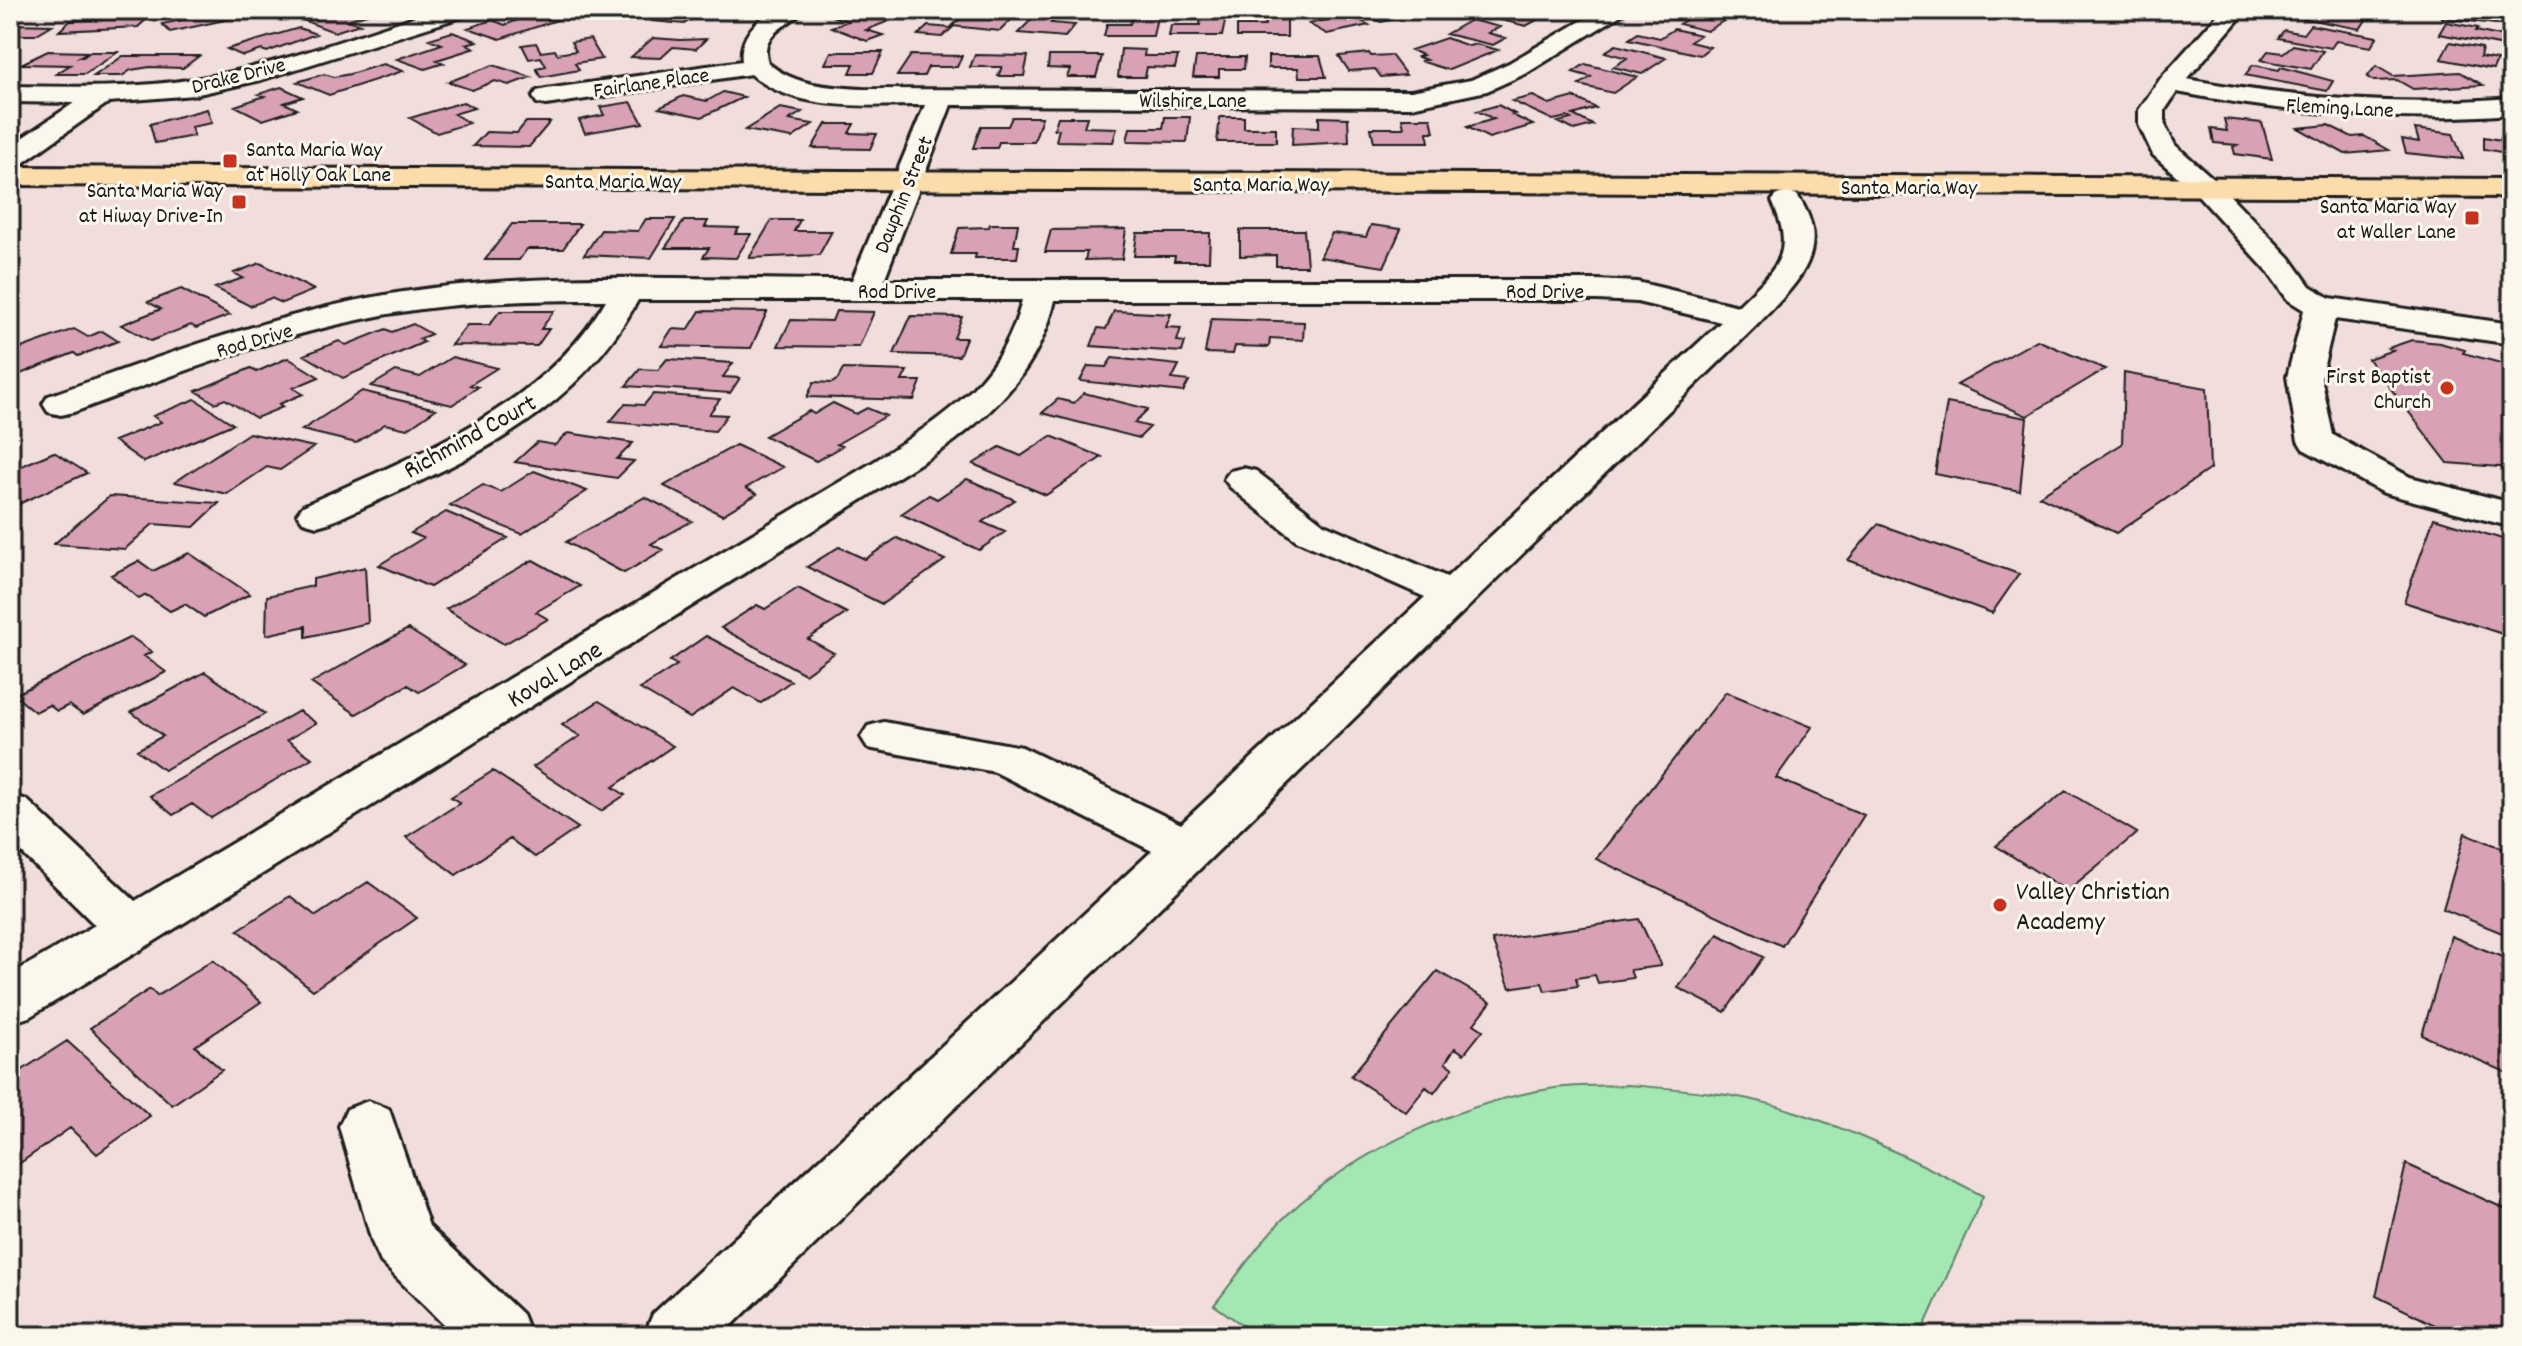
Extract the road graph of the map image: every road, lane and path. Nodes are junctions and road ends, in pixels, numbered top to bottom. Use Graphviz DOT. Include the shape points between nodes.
graph roads {
  1 [pos="460,10"];
  2 [pos="791,10"];
  3 [pos="1617,10"];
  4 [pos="2235,10"];
  5 [pos="756,66"];
  6 [pos="2170,83"];
  7 [pos="10,94"];
  8 [pos="102,95"];
  9 [pos="546,97"];
  10 [pos="941,98"];
  11 [pos="2512,106"];
  12 [pos="10,159"];
  13 [pos="10,176"];
  14 [pos="2512,188"];
  15 [pos="904,190"];
  16 [pos="2213,195"];
  17 [pos="10,197"];
  18 [pos="1787,201"];
  19 [pos="2512,203"];
  20 [pos="627,290"];
  21 [pos="864,290"];
  22 [pos="1041,290"];
  23 [pos="2321,307"];
  24 [pos="1745,318"];
  25 [pos="2512,334"];
  26 [pos="61,404"];
  27 [pos="1243,479"];
  28 [pos="317,514"];
  29 [pos="2512,515"];
  30 [pos="1455,595"];
  31 [pos="884,737"];
  32 [pos="10,812"];
  33 [pos="1188,848"];
  34 [pos="132,930"];
  35 [pos="10,1002"];
  36 [pos="368,1126"];
  37 [pos="499,1336"];
  38 [pos="676,1336"];
  1 -- 8 [label="street, Drake Drive" via="251,74 193,87"];
  2 -- 5 [label="street" via="773,19 755,41"];
  3 -- 10 [label="street, Wilshire Lane" via="1518,68 1447,95 1374,100"];
  4 -- 6 [label="street"];
  5 -- 9 [label="street, Fairlane Place"];
  5 -- 10 [label="street, Wilshire Lane" via="769,79 818,93"];
  6 -- 11 [label="street, Fleming Lane" via="2311,106"];
  6 -- 16 [label="street" via="2152,110 2152,125 2163,149"];
  7 -- 8 [label="street, Drake Drive"];
  8 -- 12 [label="street"];
  10 -- 15 [label="street, Dauphin Street"];
  13 -- 15 [label="main road, Santa Maria Way"];
  14 -- 16 [label="main road, Santa Maria Way"];
  15 -- 16 [label="main road, Santa Maria Way"];
  15 -- 17 [label="main road, Santa Maria Way"];
  15 -- 18 [label="main road, Santa Maria Way"];
  15 -- 21 [label="street, Dauphin Street"];
  16 -- 18 [label="main road, Santa Maria Way"];
  16 -- 19 [label="main road, Santa Maria Way"];
  16 -- 23 [label="street" via="2299,293"];
  18 -- 24 [label="street" via="1800,239 1794,259"];
  20 -- 21 [label="street, Rod Drive"];
  20 -- 26 [label="street, Rod Drive" via="473,294 342,314 236,343"];
  20 -- 28 [label="street, Richmind Court" via="607,326 566,374 530,404"];
  21 -- 22 [label="street, Rod Drive"];
  22 -- 24 [label="street, Rod Drive" via="1597,290 1637,292"];
  22 -- 34 [label="street, Koval Lane" via="1029,333 1011,368 961,420"];
  23 -- 25 [label="street"];
  23 -- 29 [label="street" via="2304,377 2316,441 2397,485"];
  24 -- 30 [label="street"];
  27 -- 30 [label="street" via="1310,532"];
  30 -- 33 [label="street"];
  31 -- 33 [label="street" via="1006,758"];
  32 -- 34 [label="street"];
  33 -- 38 [label="street"];
  34 -- 35 [label="street, Koval Lane"];
  36 -- 37 [label="street" via="403,1242"];
}
